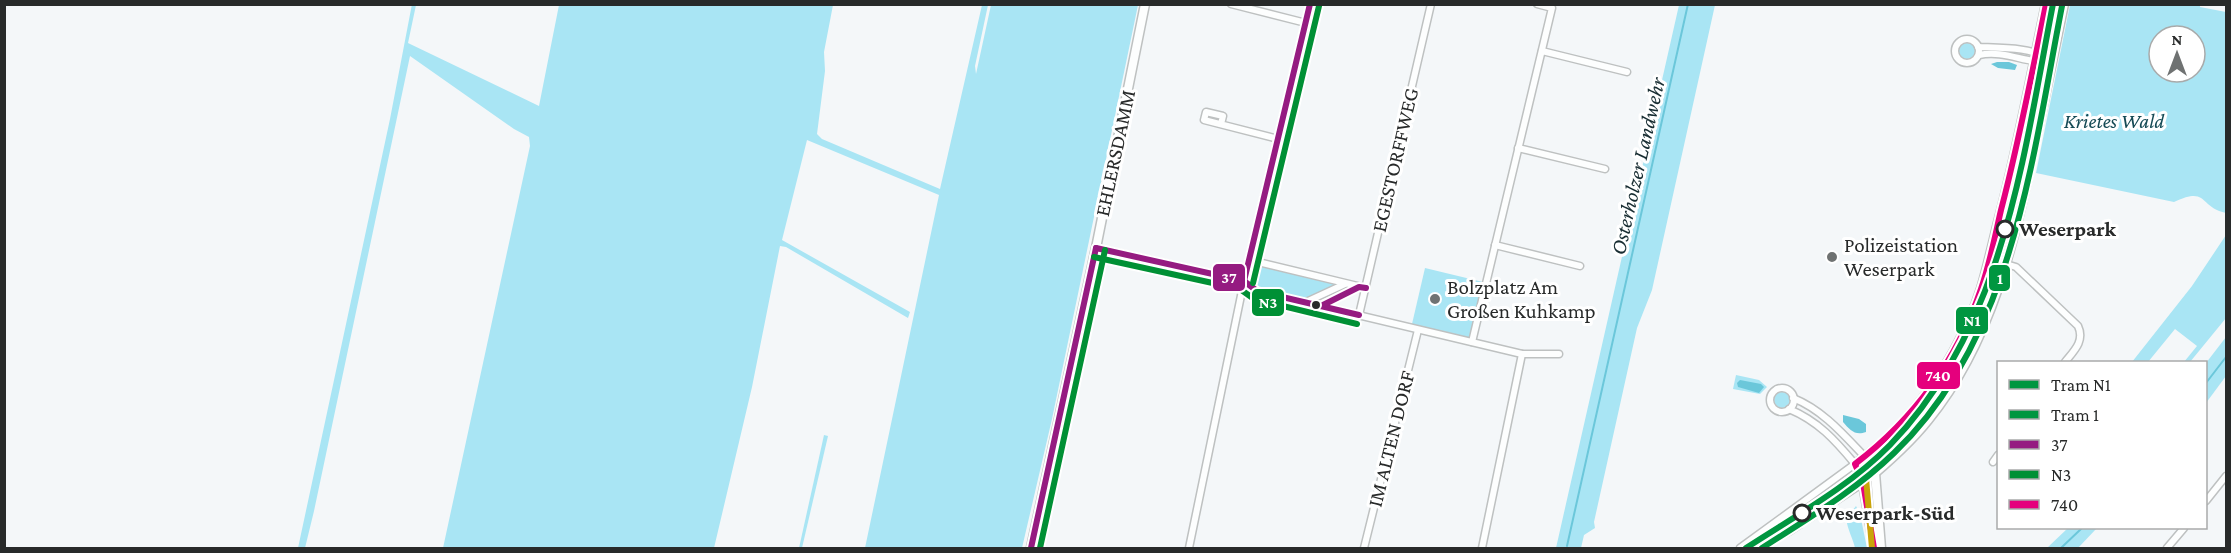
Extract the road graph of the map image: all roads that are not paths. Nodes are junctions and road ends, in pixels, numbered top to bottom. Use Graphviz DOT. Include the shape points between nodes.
graph roads {
  1 [pos="1144,4"];
  2 [pos="1231,4"];
  3 [pos="1310,4"];
  4 [pos="1431,4"];
  5 [pos="1537,4"];
  6 [pos="2046,4"];
  7 [pos="2064,4"];
  8 [pos="1248,7"];
  9 [pos="1306,23"];
  10 [pos="1978,47"];
  11 [pos="1542,51"];
  12 [pos="1979,55"];
  13 [pos="2036,57"];
  14 [pos="2052,60"];
  15 [pos="1627,72"];
  16 [pos="1221,124"];
  17 [pos="1278,139"];
  18 [pos="1518,148"];
  19 [pos="1605,169"];
  20 [pos="1495,245"];
  21 [pos="1096,248"];
  22 [pos="1250,260"];
  23 [pos="2006,264"];
  24 [pos="1580,266"];
  25 [pos="1244,281"];
  26 [pos="1346,283"];
  27 [pos="1362,288"];
  28 [pos="1306,302"];
  29 [pos="1321,306"];
  30 [pos="1359,315"];
  31 [pos="1418,330"];
  32 [pos="1472,342"];
  33 [pos="1522,354"];
  34 [pos="1559,354"];
  35 [pos="2066,361"];
  36 [pos="1793,398"];
  37 [pos="1789,409"];
  38 [pos="1997,456"];
  39 [pos="1865,457"];
  40 [pos="1993,462"];
  41 [pos="1854,464"];
  42 [pos="1875,473"];
  43 [pos="2226,476"];
  44 [pos="1863,483"];
  45 [pos="2207,499"];
  46 [pos="2183,529"];
  47 [pos="1031,549"];
  48 [pos="1189,549"];
  49 [pos="1365,549"];
  50 [pos="1482,549"];
  51 [pos="1740,549"];
  52 [pos="1759,549"];
  53 [pos="1874,549"];
  54 [pos="1881,549"];
  55 [pos="2167,549"];
  1 -- 21 [label="main road, EHLERSDAMM"];
  2 -- 8 [label="street"];
  3 -- 9 [label="street"];
  4 -- 27 [label="street, EGESTORFFWEG"];
  5 -- 11 [label="street" via="1552,8"];
  6 -- 13 [label="main road"];
  7 -- 14 [label="main road"];
  8 -- 9 [label="street"];
  9 -- 17 [label="street"];
  10 -- 12 [label="street"];
  10 -- 12 [label="street" via="1973,41 1962,40 1955,52 1964,63 1973,62"];
  10 -- 13 [label="street" via="2003,47"];
  11 -- 15 [label="street"];
  11 -- 18 [label="street"];
  12 -- 13 [label="street"];
  13 -- 14 [label="street"];
  13 -- 39 [label="main road" via="2019,144 1972,313 1944,367 1914,408"];
  14 -- 23 [label="main road"];
  16 -- 17 [label="street"];
  17 -- 22 [label="street"];
  18 -- 19 [label="street"];
  18 -- 20 [label="street"];
  20 -- 24 [label="street"];
  20 -- 32 [label="street"];
  21 -- 25 [label="street"];
  21 -- 47 [label="main road, EHLERSDAMM"];
  22 -- 25 [label="street"];
  22 -- 26 [label="street"];
  23 -- 35 [label="street" via="2016,267 2078,326 2082,337"];
  23 -- 42 [label="main road" via="1958,376 1928,421"];
  25 -- 28 [label="street" via="1257,291"];
  25 -- 48 [label="street"];
  26 -- 27 [label="street"];
  26 -- 28 [label="street"];
  27 -- 29 [label="street"];
  27 -- 30 [label="street, EGESTORFFWEG"];
  28 -- 29 [label="street"];
  29 -- 30 [label="street"];
  30 -- 31 [label="street"];
  31 -- 32 [label="street"];
  31 -- 49 [label="street, IM ALTEN DORF"];
  32 -- 33 [label="street"];
  33 -- 34 [label="street"];
  33 -- 50 [label="street"];
  36 -- 37 [label="street"];
  36 -- 37 [label="street" via="1781,388 1771,396 1776,410"];
  36 -- 39 [label="street" via="1834,425"];
  37 -- 41 [label="street" via="1824,429"];
  38 -- 40 [label="street"];
  39 -- 41 [label="main road"];
  39 -- 42 [label="main road"];
  41 -- 44 [label="main road"];
  41 -- 51 [label="street"];
  42 -- 44 [label="main road"];
  42 -- 54 [label="main road"];
  43 -- 45 [label="street"];
  44 -- 52 [label="street"];
  44 -- 53 [label="main road"];
  46 -- 55 [label="street"];
}
